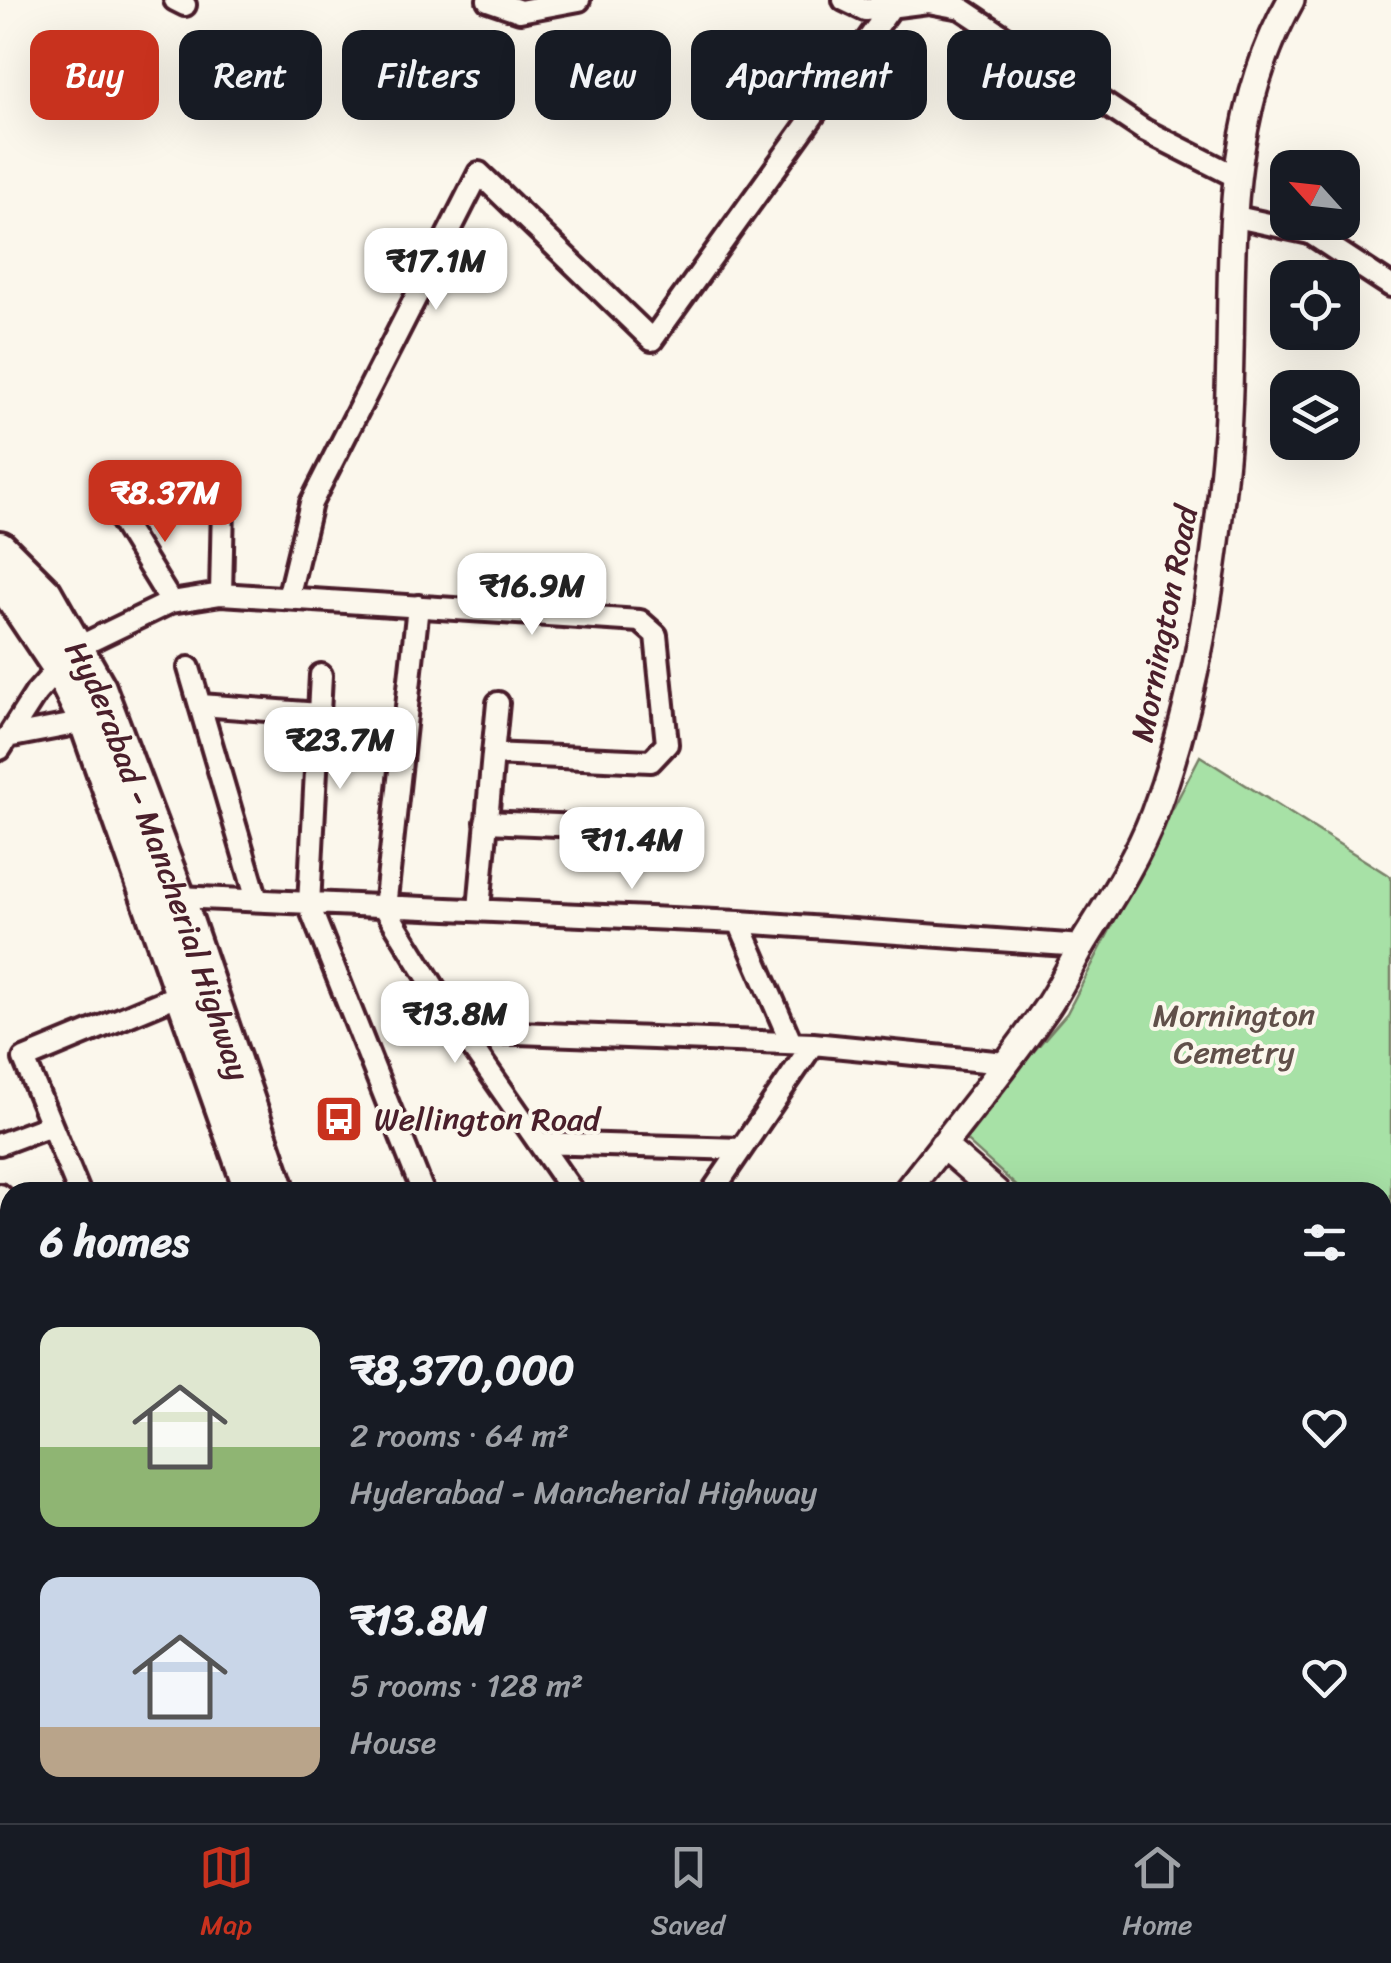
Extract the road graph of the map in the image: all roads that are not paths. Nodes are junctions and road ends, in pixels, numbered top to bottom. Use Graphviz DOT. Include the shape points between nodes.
graph roads {
  1 [pos="488,0"];
  2 [pos="579,0"];
  3 [pos="844,0"];
  4 [pos="1292,0"];
  5 [pos="518,6"];
  6 [pos="892,6"];
  7 [pos="1235,176"];
  8 [pos="1232,216"];
  9 [pos="1391,286"];
  10 [pos="223,504"];
  11 [pos="117,514"];
  12 [pos="0,548"];
  13 [pos="0,578"];
  14 [pos="221,594"];
  15 [pos="288,598"];
  16 [pos="171,602"];
  17 [pos="418,606"];
  18 [pos="68,658"];
  19 [pos="189,668"];
  20 [pos="321,675"];
  21 [pos="498,704"];
  22 [pos="201,705"];
  23 [pos="319,714"];
  24 [pos="86,722"];
  25 [pos="4,743"];
  26 [pos="492,754"];
  27 [pos="486,822"];
  28 [pos="629,828"];
  29 [pos="178,896"];
  30 [pos="257,900"];
  31 [pos="309,906"];
  32 [pos="385,908"];
  33 [pos="479,909"];
  34 [pos="739,922"];
  35 [pos="1082,946"];
  36 [pos="184,993"];
  37 [pos="461,1030"];
  38 [pos="790,1040"];
  39 [pos="813,1044"];
  40 [pos="1005,1063"];
  41 [pos="51,1125"];
  42 [pos="540,1143"];
  43 [pos="0,1144"];
  44 [pos="942,1145"];
  45 [pos="741,1150"];
  46 [pos="75,1182"];
  47 [pos="249,1182"];
  48 [pos="276,1182"];
  49 [pos="419,1182"];
  50 [pos="566,1182"];
  51 [pos="719,1182"];
  52 [pos="914,1182"];
  53 [pos="985,1182"];
  1 -- 5 [label="street"];
  2 -- 5 [label="street"];
  3 -- 6 [label="street" via="865,10"];
  4 -- 7 [label="street, Mornington Road" via="1251,96"];
  6 -- 7 [label="street" via="928,2 961,8 1144,130"];
  6 -- 15 [label="street" via="652,340 479,172 311,503"];
  7 -- 8 [label="street, Mornington Road"];
  8 -- 9 [label="street" via="1310,233"];
  8 -- 35 [label="street, Mornington Road" via="1226,454 1199,643 1153,816"];
  10 -- 14 [label="street"];
  11 -- 16 [label="street"];
  12 -- 18 [label="main road, Hyderabad - Mancherial Highway" via="45,593"];
  13 -- 18 [label="main road, Hyderabad - Mancherial Highway"];
  14 -- 15 [label="street"];
  14 -- 16 [label="street"];
  15 -- 17 [label="street"];
  16 -- 18 [label="street"];
  17 -- 26 [label="street" via="640,620 656,634 667,744 662,754 650,761"];
  17 -- 32 [label="street"];
  18 -- 24 [label="main road, Hyderabad - Mancherial Highway"];
  18 -- 25 [label="street"];
  18 -- 29 [label="main road, Hyderabad - Mancherial Highway" via="98,688"];
  19 -- 22 [label="street"];
  20 -- 23 [label="street"];
  21 -- 26 [label="street"];
  22 -- 23 [label="street"];
  22 -- 30 [label="street"];
  23 -- 31 [label="street"];
  24 -- 25 [label="street"];
  24 -- 36 [label="main road, Hyderabad - Mancherial Highway"];
  26 -- 27 [label="street"];
  27 -- 28 [label="street"];
  27 -- 33 [label="street"];
  29 -- 30 [label="street"];
  29 -- 48 [label="main road, Hyderabad - Mancherial Highway"];
  30 -- 31 [label="street"];
  31 -- 32 [label="street"];
  31 -- 49 [label="street"];
  32 -- 33 [label="street"];
  32 -- 37 [label="street"];
  33 -- 34 [label="street"];
  34 -- 35 [label="street"];
  34 -- 38 [label="street"];
  35 -- 40 [label="street, Mornington Road"];
  36 -- 41 [label="street" via="24,1059"];
  36 -- 47 [label="main road, Hyderabad - Mancherial Highway"];
  37 -- 38 [label="street"];
  37 -- 42 [label="street"];
  38 -- 39 [label="street"];
  39 -- 40 [label="street"];
  39 -- 45 [label="street"];
  40 -- 44 [label="street, Mornington Road"];
  41 -- 43 [label="street"];
  41 -- 46 [label="street"];
  42 -- 45 [label="street"];
  42 -- 50 [label="street"];
  44 -- 52 [label="street, Mornington Road"];
  44 -- 53 [label="street"];
  45 -- 51 [label="street"];
}
